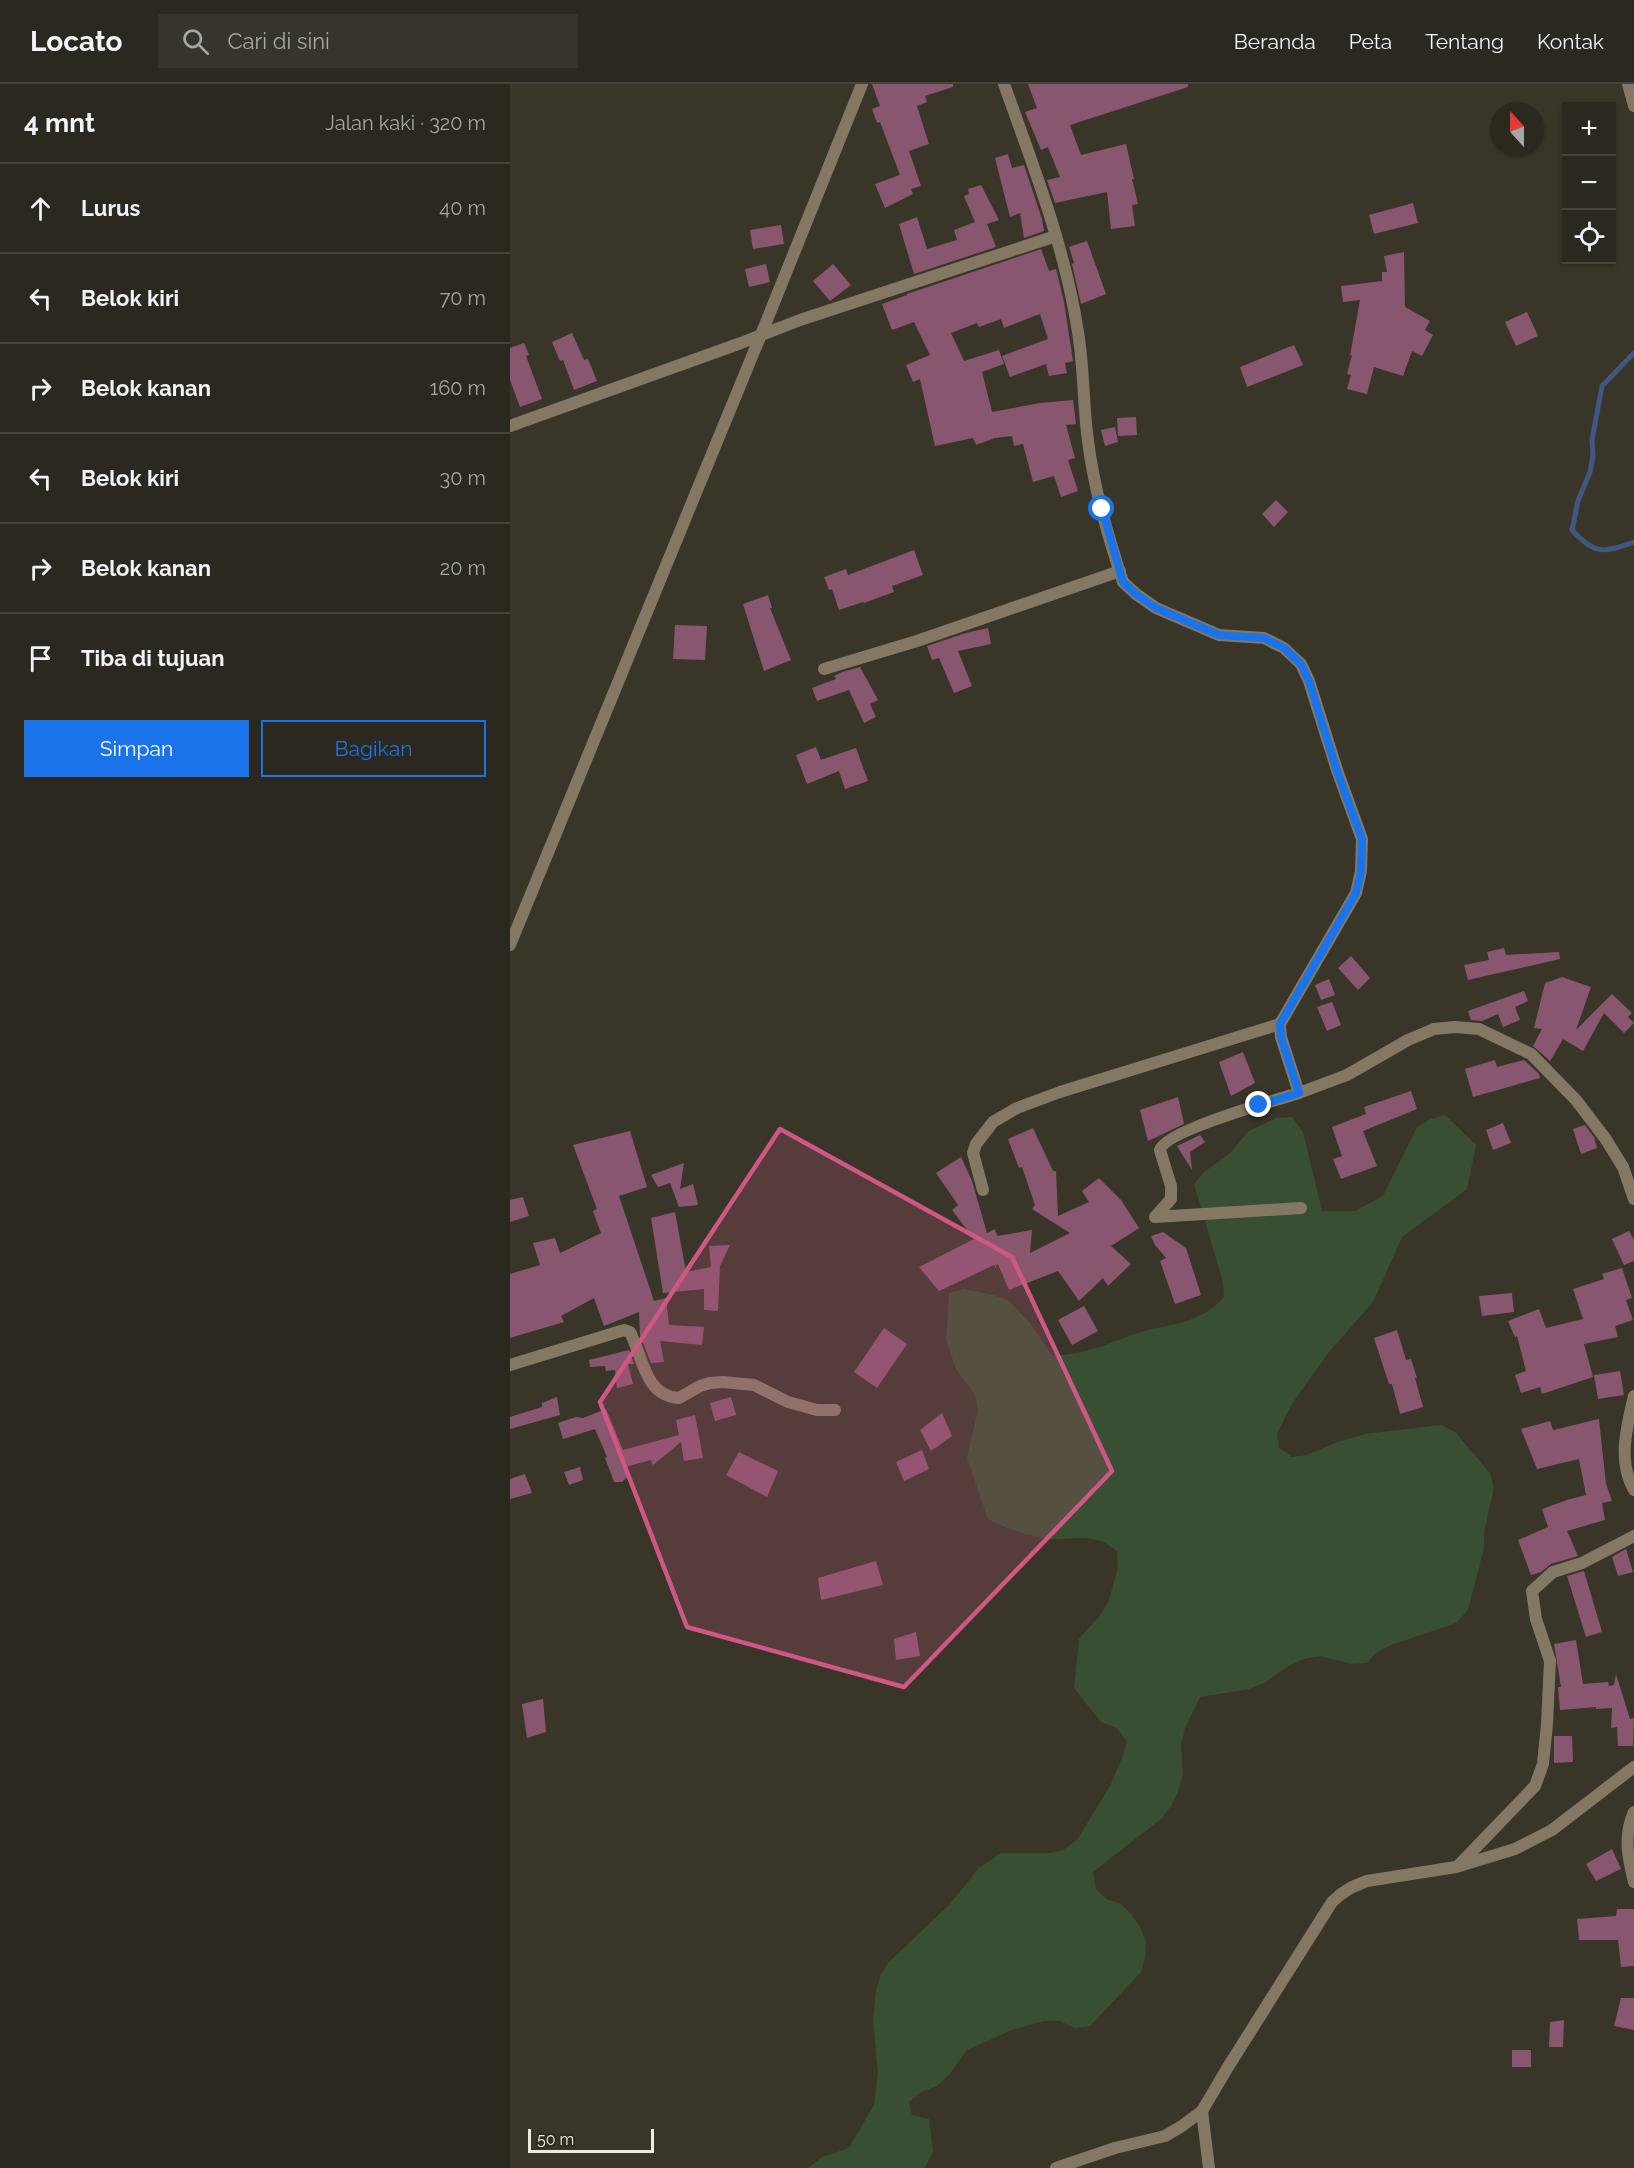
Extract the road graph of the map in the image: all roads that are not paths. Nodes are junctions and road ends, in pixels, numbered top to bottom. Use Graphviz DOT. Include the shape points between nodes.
graph roads {
  1 [pos="862,84"];
  2 [pos="1004,84"];
  3 [pos="1628,84"];
  4 [pos="1634,106"];
  5 [pos="1056,236"];
  6 [pos="760,334"];
  7 [pos="510,426"];
  8 [pos="1120,571"];
  9 [pos="824,669"];
  10 [pos="510,945"];
  11 [pos="1280,1024"];
  12 [pos="1299,1093"];
  13 [pos="983,1190"];
  14 [pos="1634,1198"];
  15 [pos="1301,1208"];
  16 [pos="510,1365"];
  17 [pos="1634,1396"];
  18 [pos="835,1410"];
  19 [pos="1634,1490"];
  20 [pos="1634,1536"];
  21 [pos="1634,1767"];
  22 [pos="1634,1812"];
  23 [pos="1456,1867"];
  24 [pos="1634,1882"];
  25 [pos="1202,2111"];
  26 [pos="1056,2168"];
  27 [pos="1209,2168"];
  1 -- 6 [label="street"];
  2 -- 5 [label="street"];
  3 -- 4 [label="street"];
  5 -- 6 [label="street"];
  5 -- 8 [label="street" via="1078,332 1093,474"];
  6 -- 7 [label="street"];
  6 -- 10 [label="street"];
  8 -- 9 [label="street"];
  8 -- 11 [label="street" via="1123,582 1136,594 1166,613 1219,635 1264,638 1284,648 1301,664 1309,681 1362,839 1362,862 1356,893"];
  11 -- 12 [label="street"];
  11 -- 13 [label="street" via="1017,1108 993,1122 976,1144 973,1153"];
  12 -- 14 [label="street" via="1347,1076 1434,1029 1479,1029 1531,1054 1576,1100 1623,1167"];
  12 -- 15 [label="street" via="1207,1123 1166,1141 1160,1150 1171,1199 1155,1217"];
  16 -- 18 [label="street" via="628,1330 650,1381 662,1395 679,1398 710,1383 744,1384 788,1402 817,1410"];
  17 -- 19 [label="street" via="1624,1449"];
  20 -- 23 [label="street" via="1582,1563 1553,1572 1532,1591 1536,1619 1550,1661 1543,1764 1534,1786"];
  21 -- 23 [label="street" via="1552,1830 1515,1849"];
  22 -- 24 [label="street" via="1627,1844"];
  23 -- 25 [label="street" via="1367,1881 1341,1893"];
  25 -- 26 [label="street" via="1164,2136"];
  25 -- 27 [label="street"];
}
